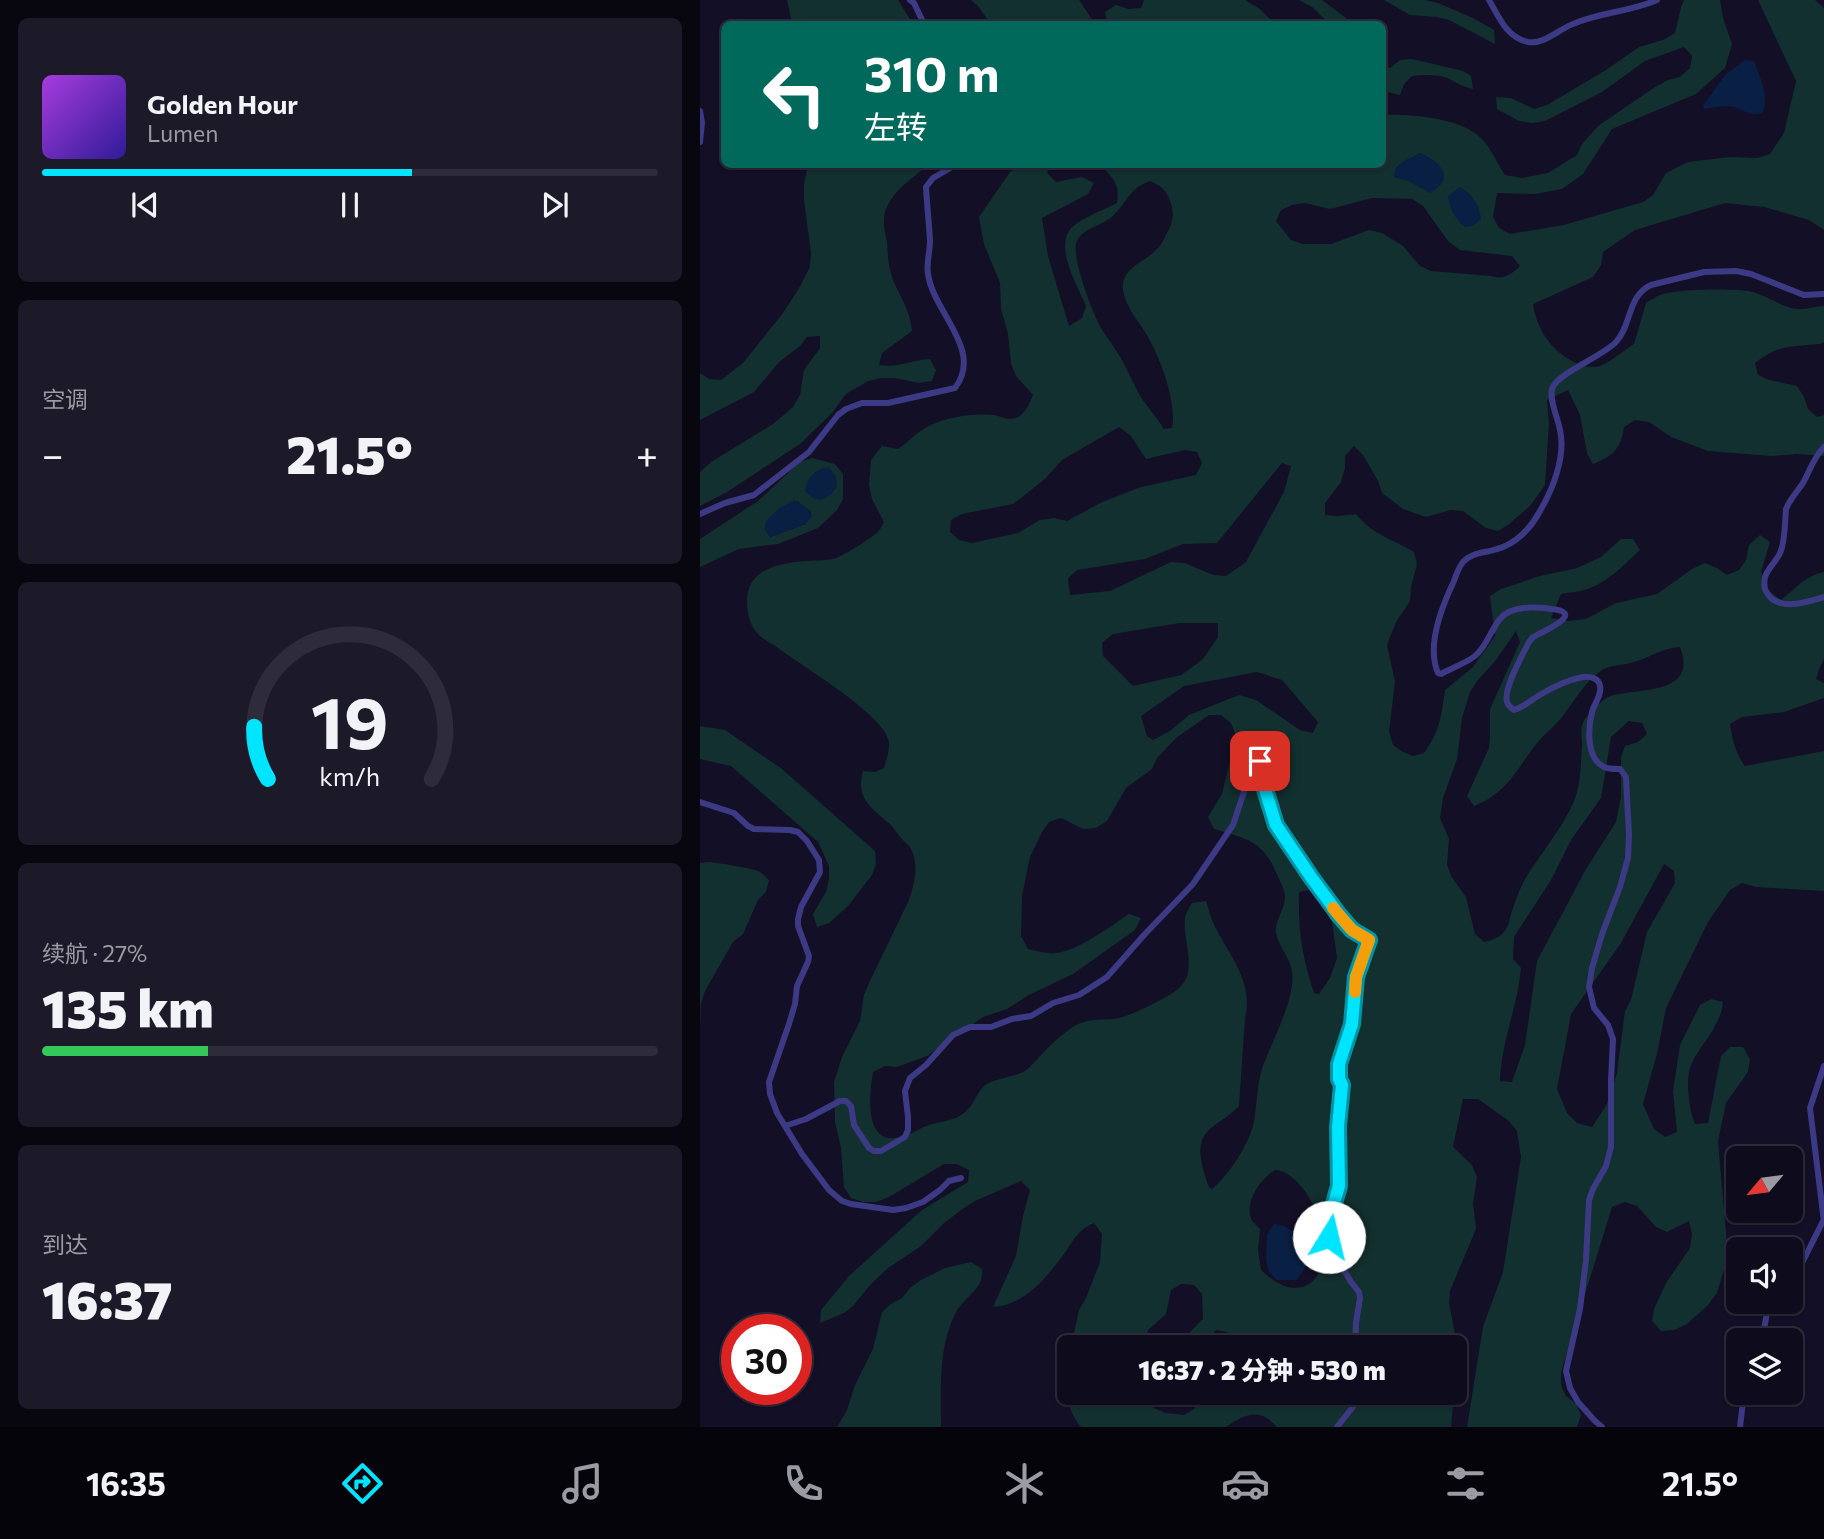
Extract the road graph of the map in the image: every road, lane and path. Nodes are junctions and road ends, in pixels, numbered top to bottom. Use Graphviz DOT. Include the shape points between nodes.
graph roads {
  1 [pos="910,0"];
  2 [pos="1489,0"];
  3 [pos="1657,0"];
  4 [pos="923,21"];
  5 [pos="700,111"];
  6 [pos="700,142"];
  7 [pos="950,168"];
  8 [pos="1824,294"];
  9 [pos="1824,447"];
  10 [pos="700,514"];
  11 [pos="1824,597"];
  12 [pos="700,802"];
  13 [pos="1824,1066"];
  14 [pos="785,1126"];
  15 [pos="961,1178"];
  16 [pos="1824,1222"];
  17 [pos="1803,1261"];
  18 [pos="1356,1335"];
  19 [pos="1354,1405"];
  20 [pos="1743,1405"];
  21 [pos="1337,1427"];
  22 [pos="1602,1427"];
  23 [pos="1740,1427"];
  1 -- 4 [label="street"];
  2 -- 3 [label="street" via="1502,26 1531,43 1573,24"];
  5 -- 6 [label="street"];
  7 -- 10 [label="street" via="926,187 928,274 964,357 961,380 955,388 846,409 809,452 754,495"];
  8 -- 22 [label="street" via="1804,295 1736,271 1704,272 1644,288 1616,342 1566,374 1552,389 1562,446 1547,500 1534,522 1499,549 1462,563 1438,619 1434,664 1441,674 1475,656 1506,613 1536,607 1562,612 1560,624 1529,642 1509,686 1507,705 1514,710 1567,681 1595,679 1601,687 1589,733 1593,757 1604,768 1620,769 1626,777 1628,858 1589,987 1594,1008 1613,1039 1611,1147 1589,1200 1580,1309 1566,1371 1574,1395"];
  9 -- 11 [label="street" via="1788,504 1781,552 1764,580 1767,594 1775,602 1790,604"];
  12 -- 14 [label="street" via="734,813 754,829 798,832 819,860 820,872 798,919 808,962 769,1082"];
  13 -- 16 [label="street" via="1810,1108"];
  14 -- 15 [label="street" via="829,1190 845,1203 906,1208"];
  14 -- 18 [label="street" via="846,1101 869,1148 881,1151 905,1137 907,1084 953,1035 970,1027 991,1027 1031,1016 1079,995 1107,977 1193,884 1233,825 1244,792 1245,761 1255,758 1260,761 1276,825 1339,915 1369,940 1356,977 1352,1024 1339,1064 1339,1186 1328,1224 1333,1251 1359,1292"];
  16 -- 17 [label="street"];
  19 -- 21 [label="street"];
  20 -- 23 [label="street"];
}
